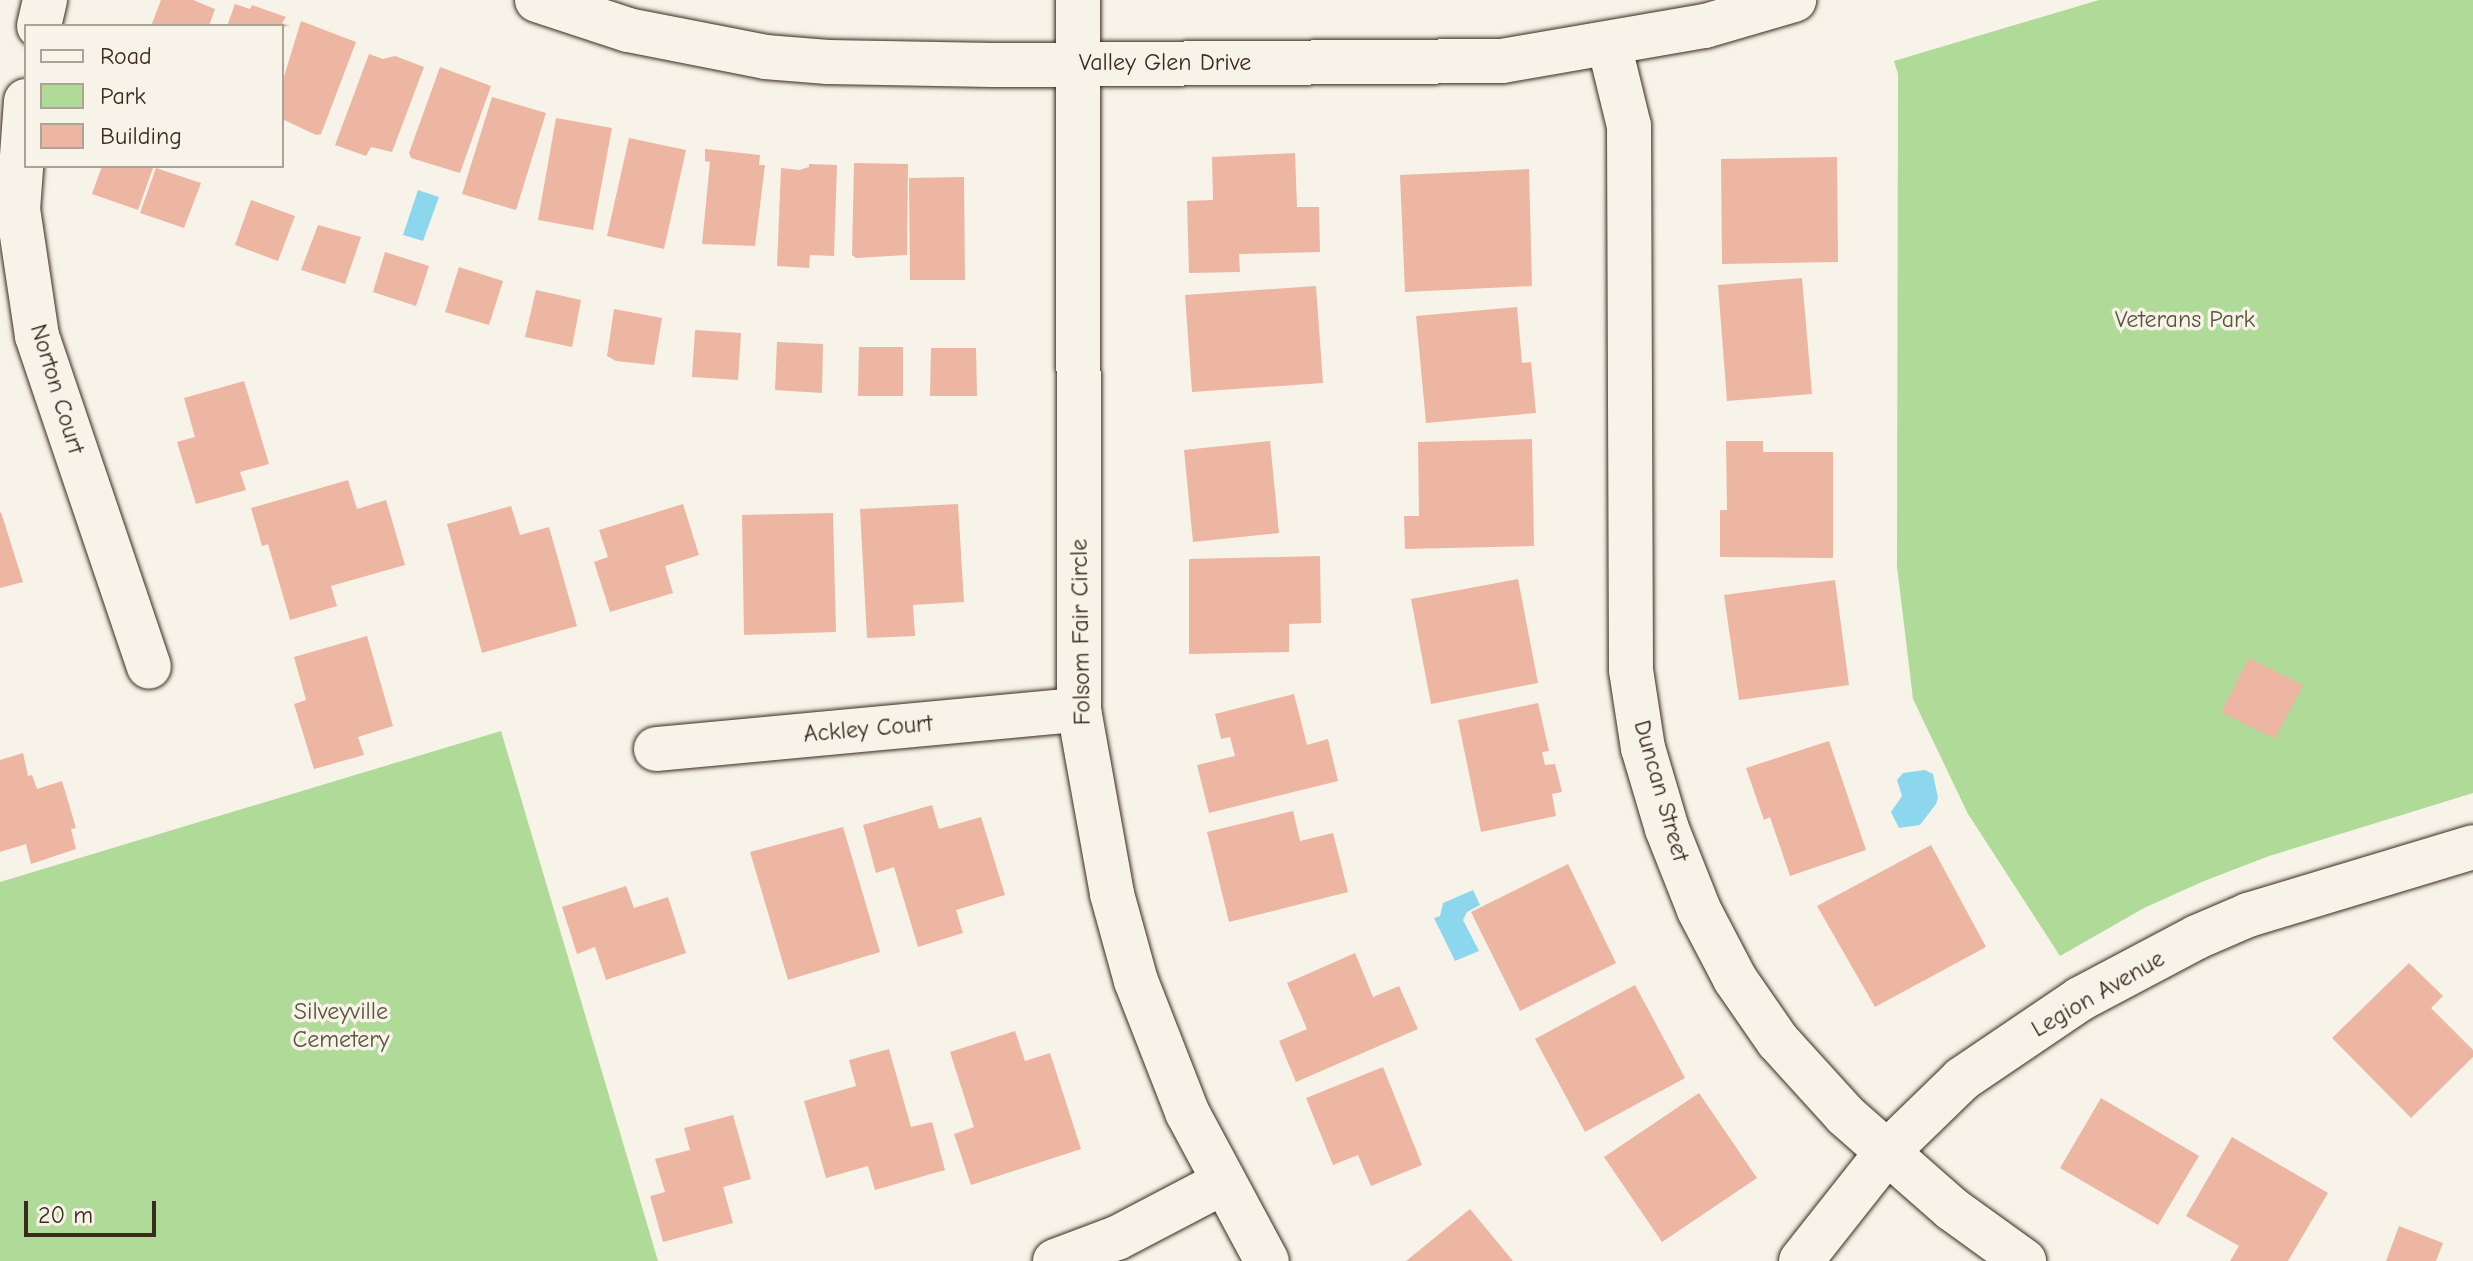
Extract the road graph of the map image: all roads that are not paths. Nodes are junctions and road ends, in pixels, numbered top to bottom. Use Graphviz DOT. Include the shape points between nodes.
graph roads {
  1 [pos="45,0"];
  2 [pos="537,0"];
  3 [pos="1078,0"];
  4 [pos="1794,0"];
  5 [pos="39,24"];
  6 [pos="1609,44"];
  7 [pos="1076,63"];
  8 [pos="24,128"];
  9 [pos="149,667"];
  10 [pos="1079,710"];
  11 [pos="656,749"];
  12 [pos="2473,847"];
  13 [pos="1888,1151"];
  14 [pos="1222,1183"];
  15 [pos="1055,1261"];
  16 [pos="1267,1261"];
  17 [pos="1801,1261"];
  18 [pos="2024,1261"];
  1 -- 5 [label="street"];
  2 -- 7 [label="street, Valley Glen Drive" via="628,30 765,57 889,64"];
  3 -- 7 [label="street, Folsom Fair Circle"];
  4 -- 6 [label="street, Valley Glen Drive" via="1705,26"];
  6 -- 7 [label="street, Valley Glen Drive" via="1502,61"];
  6 -- 13 [label="street, Duncan Street" via="1629,126 1629,633 1643,748 1699,910 1735,979 1807,1077"];
  7 -- 10 [label="street, Folsom Fair Circle"];
  8 -- 9 [label="street, Norton Court" via="18,209 37,336"];
  10 -- 11 [label="street, Ackley Court"];
  10 -- 14 [label="street, Folsom Fair Circle" via="1112,894 1136,981 1181,1098"];
  12 -- 13 [label="street, Legion Avenue" via="2248,915 2197,937 2080,999 1962,1079"];
  13 -- 17 [label="street, Legion Avenue"];
  13 -- 18 [label="street, Duncan Street" via="1952,1209"];
  14 -- 15 [label="street" via="1117,1238"];
  14 -- 16 [label="street, Folsom Fair Circle"];
}
